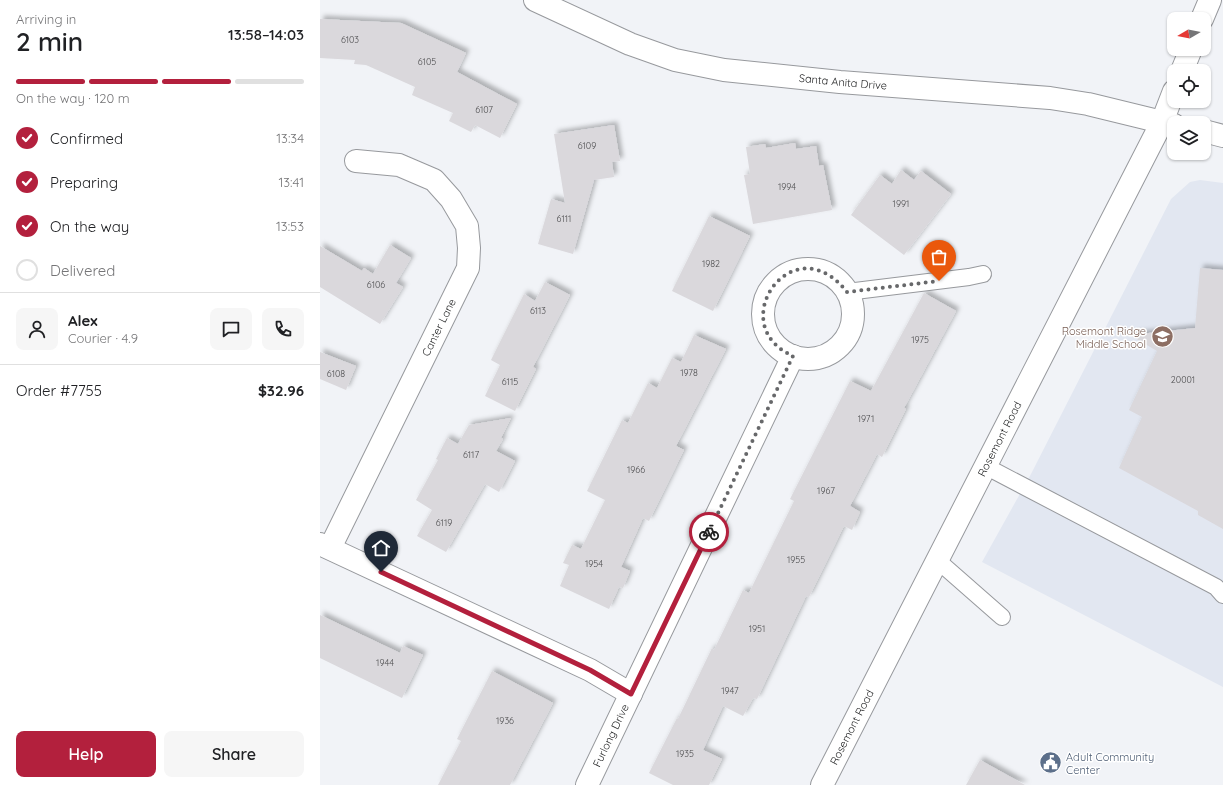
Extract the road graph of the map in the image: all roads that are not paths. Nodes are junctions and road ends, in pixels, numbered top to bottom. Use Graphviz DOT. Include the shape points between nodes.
graph roads {
  1 [pos="535,0"];
  2 [pos="1210,0"];
  3 [pos="1205,12"];
  4 [pos="1167,123"];
  5 [pos="1167,125"];
  6 [pos="1211,133"];
  7 [pos="1223,136"];
  8 [pos="356,161"];
  9 [pos="983,274"];
  10 [pos="847,292"];
  11 [pos="793,356"];
  12 [pos="985,466"];
  13 [pos="325,546"];
  14 [pos="937,560"];
  15 [pos="1223,595"];
  16 [pos="1002,618"];
  17 [pos="631,694"];
  18 [pos="587,785"];
  19 [pos="822,785"];
  1 -- 4 [label="street, Santa Anita Drive" via="630,44 675,60 724,70 832,82 1050,98"];
  2 -- 3 [label="street"];
  5 -- 12 [label="street, Rosemont Road"];
  6 -- 7 [label="street"];
  8 -- 13 [label="street, Canter Lane" via="399,165 434,180 451,199 467,226 468,268"];
  9 -- 10 [label="lane"];
  10 -- 11 [label="street" via="853,312 846,339 836,349 815,359"];
  10 -- 11 [label="street" via="837,279 822,271 803,269 780,278 771,287 764,306 764,323 780,349"];
  11 -- 17 [label="street"];
  12 -- 14 [label="street, Rosemont Road"];
  12 -- 15 [label="lane" via="1216,587"];
  13 -- 17 [label="street, Furlong Drive" via="590,670"];
  14 -- 16 [label="lane"];
  14 -- 19 [label="street, Rosemont Road"];
  17 -- 18 [label="street, Furlong Drive"];
}
